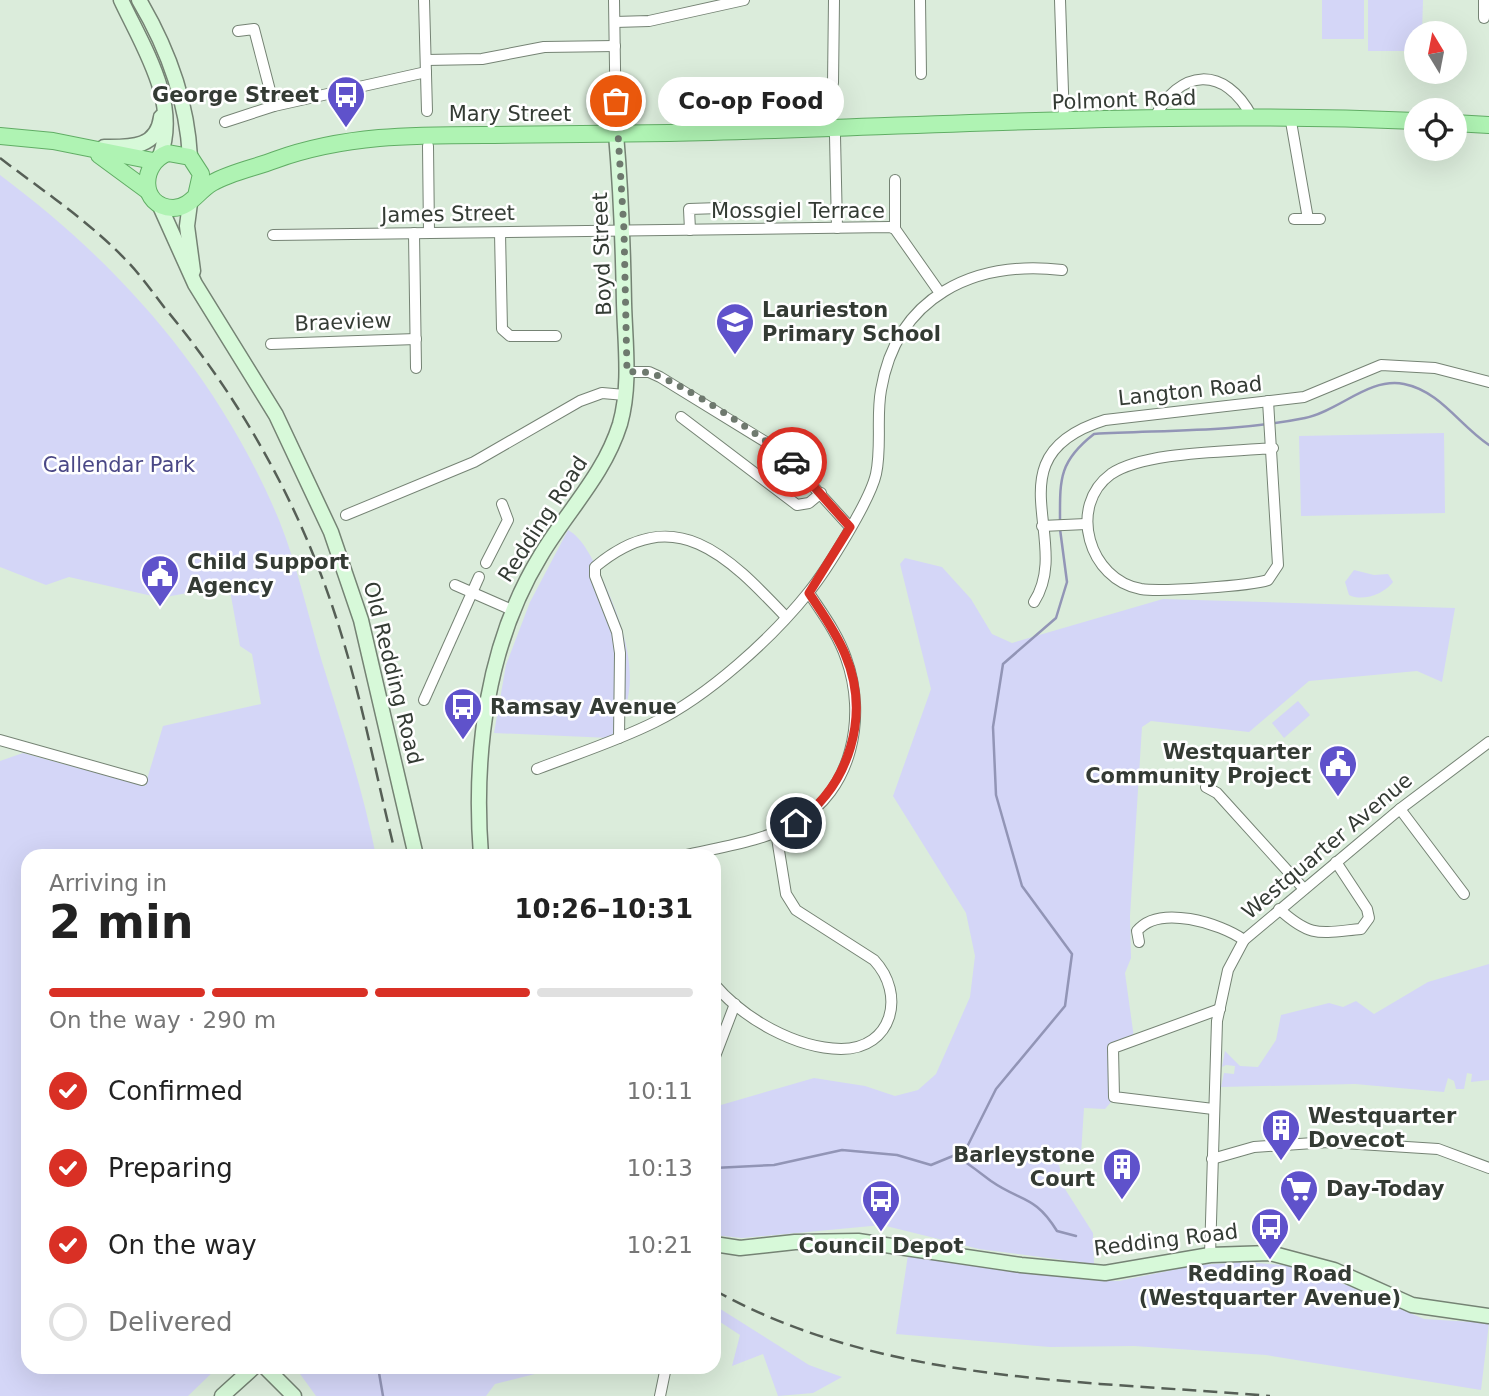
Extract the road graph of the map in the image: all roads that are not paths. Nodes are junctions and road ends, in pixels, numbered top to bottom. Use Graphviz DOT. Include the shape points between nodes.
graph roads {
  1 [pos="121,0"];
  2 [pos="139,0"];
  3 [pos="424,0"];
  4 [pos="614,0"];
  5 [pos="744,0"];
  6 [pos="834,0"];
  7 [pos="920,0"];
  8 [pos="1060,0"];
  9 [pos="1484,0"];
  10 [pos="1483,18"];
  11 [pos="615,22"];
  12 [pos="238,31"];
  13 [pos="615,46"];
  14 [pos="426,60"];
  15 [pos="426,72"];
  16 [pos="921,74"];
  17 [pos="833,83"];
  18 [pos="274,106"];
  19 [pos="1290,116"];
  20 [pos="1252,117"];
  21 [pos="1153,120"];
  22 [pos="164,121"];
  23 [pos="1404,121"];
  24 [pos="225,122"];
  25 [pos="1064,122"];
  26 [pos="1467,124"];
  27 [pos="1489,125"];
  28 [pos="834,133"];
  29 [pos="616,134"];
  30 [pos="0,136"];
  31 [pos="428,140"];
  32 [pos="82,148"];
  33 [pos="159,153"];
  34 [pos="193,161"];
  35 [pos="234,174"];
  36 [pos="895,180"];
  37 [pos="148,191"];
  38 [pos="193,199"];
  39 [pos="159,204"];
  40 [pos="720,208"];
  41 [pos="1294,219"];
  42 [pos="1308,219"];
  43 [pos="1320,219"];
  44 [pos="837,228"];
  45 [pos="895,229"];
  46 [pos="624,230"];
  47 [pos="690,230"];
  48 [pos="414,233"];
  49 [pos="429,233"];
  50 [pos="500,233"];
  51 [pos="273,235"];
  52 [pos="1062,270"];
  53 [pos="195,284"];
  54 [pos="940,293"];
  55 [pos="556,336"];
  56 [pos="416,339"];
  57 [pos="271,344"];
  58 [pos="416,368"];
  59 [pos="627,372"];
  60 [pos="1489,382"];
  61 [pos="625,395"];
  62 [pos="1268,401"];
  63 [pos="681,417"];
  64 [pos="1273,448"];
  65 [pos="821,493"];
  66 [pos="502,504"];
  67 [pos="346,515"];
  68 [pos="1086,524"];
  69 [pos="1042,526"];
  70 [pos="850,527"];
  71 [pos="486,563"];
  72 [pos="479,577"];
  73 [pos="455,584"];
  74 [pos="471,592"];
  75 [pos="809,593"];
  76 [pos="1034,602"];
  77 [pos="512,610"];
  78 [pos="786,617"];
  79 [pos="424,700"];
  80 [pos="619,738"];
  81 [pos="0,740"];
  82 [pos="1489,742"];
  83 [pos="537,769"];
  84 [pos="142,780"];
  85 [pos="1206,787"];
  86 [pos="1400,809"];
  87 [pos="776,832"];
  88 [pos="414,849"];
  89 [pos="481,849"];
  90 [pos="709,849"];
  91 [pos="1336,862"];
  92 [pos="1304,889"];
  93 [pos="1464,894"];
  94 [pos="1279,909"];
  95 [pos="1244,940"];
  96 [pos="1139,942"];
  97 [pos="721,991"];
  98 [pos="735,1004"];
  99 [pos="1220,1009"];
  100 [pos="721,1037"];
  101 [pos="1213,1109"];
  102 [pos="1212,1159"];
  103 [pos="1489,1168"];
  104 [pos="721,1245"];
  105 [pos="1210,1255"];
  106 [pos="1489,1316"];
  107 [pos="246,1374"];
  108 [pos="272,1374"];
  109 [pos="665,1374"];
  110 [pos="222,1396"];
  111 [pos="294,1396"];
  112 [pos="660,1396"];
  1 -- 22 [label="main road" via="158,81"];
  2 -- 34 [label="main road" via="169,56"];
  3 -- 14 [label="street"];
  4 -- 11 [label="street"];
  5 -- 11 [label="street" via="649,20"];
  6 -- 17 [label="street"];
  7 -- 16 [label="street"];
  8 -- 25 [label="street"];
  9 -- 10 [label="street"];
  11 -- 13 [label="street"];
  12 -- 18 [label="street" via="254,29"];
  13 -- 14 [label="street" via="544,47 482,59"];
  13 -- 29 [label="street"];
  14 -- 15 [label="street"];
  15 -- 18 [label="street"];
  15 -- 31 [label="street"];
  18 -- 24 [label="street"];
  19 -- 20 [label="main road, Polmont Road"];
  19 -- 23 [label="main road, Polmont Road"];
  19 -- 42 [label="street"];
  20 -- 21 [label="main road, Polmont Road"];
  20 -- 21 [label="street" via="1230,88 1202,79 1175,90"];
  21 -- 25 [label="main road, Polmont Road"];
  22 -- 32 [label="main road" via="146,144"];
  22 -- 33 [label="main road"];
  25 -- 28 [label="main road, Polmont Road"];
  26 -- 27 [label="main road"];
  28 -- 29 [label="main road, Mary Street"];
  28 -- 44 [label="street"];
  29 -- 31 [label="main road, Mary Street"];
  29 -- 46 [label="main road, Boyd Street"];
  30 -- 32 [label="main road"];
  31 -- 35 [label="main road, Mary Street" via="331,143"];
  31 -- 49 [label="street"];
  32 -- 33 [label="main road"];
  32 -- 37 [label="main road"];
  33 -- 34 [label="main road" via="175,152"];
  33 -- 37 [label="main road" via="146,175"];
  34 -- 35 [label="main road, Mary Street" via="206,170"];
  34 -- 38 [label="main road" via="201,182"];
  35 -- 38 [label="main road, Mary Street" via="207,186"];
  36 -- 45 [label="street"];
  37 -- 39 [label="main road"];
  38 -- 39 [label="main road" via="174,208"];
  38 -- 53 [label="main road, Old Redding Road" via="189,245"];
  39 -- 53 [label="main road, Old Redding Road"];
  40 -- 47 [label="street" via="689,209"];
  41 -- 42 [label="street"];
  42 -- 43 [label="street"];
  44 -- 45 [label="street, Mossgiel Terrace"];
  44 -- 47 [label="street, Mossgiel Terrace"];
  45 -- 54 [label="street, Mossgiel Terrace"];
  46 -- 47 [label="street, Mossgiel Terrace"];
  46 -- 50 [label="street, James Street"];
  46 -- 59 [label="main road, Boyd Street"];
  48 -- 49 [label="street, James Street"];
  48 -- 51 [label="street, James Street"];
  48 -- 56 [label="street"];
  49 -- 50 [label="street, James Street"];
  50 -- 55 [label="street" via="501,323 510,336"];
  52 -- 54 [label="street" via="1004,268"];
  53 -- 88 [label="main road, Old Redding Road" via="276,415 331,532 360,620"];
  54 -- 70 [label="street" via="906,325 888,359 880,394 876,474"];
  56 -- 57 [label="street, Braeview"];
  56 -- 58 [label="street"];
  59 -- 61 [label="main road, Redding Road"];
  59 -- 65 [label="street" via="660,377 750,429 782,452"];
  60 -- 62 [label="street, Langton Road" via="1434,368 1381,365 1304,397"];
  61 -- 67 [label="street" via="602,393 580,401 474,462"];
  61 -- 77 [label="main road, Redding Road" via="605,463 559,526"];
  62 -- 64 [label="street"];
  62 -- 69 [label="street, Langton Road" via="1105,420 1080,428 1065,437 1044,470"];
  63 -- 65 [label="street" via="797,505 809,503"];
  64 -- 68 [label="street" via="1144,460 1111,475 1091,499"];
  64 -- 68 [label="street" via="1278,565 1268,580 1140,589 1116,579 1103,566"];
  65 -- 70 [label="street"];
  66 -- 71 [label="street" via="508,520"];
  68 -- 69 [label="street"];
  69 -- 76 [label="street, Langton Road" via="1046,578"];
  70 -- 75 [label="street"];
  72 -- 74 [label="street"];
  73 -- 74 [label="street"];
  74 -- 77 [label="street"];
  74 -- 79 [label="street"];
  75 -- 78 [label="street"];
  75 -- 87 [label="street" via="846,656 855,687 854,730 843,770 829,794 815,809"];
  77 -- 89 [label="main road, Redding Road" via="495,663 482,735"];
  78 -- 80 [label="street" via="702,692 657,722"];
  78 -- 80 [label="street" via="747,575 687,537 640,539 615,551 595,567 595,576 617,632"];
  80 -- 83 [label="street"];
  81 -- 84 [label="street"];
  82 -- 86 [label="street, Westquarter Avenue"];
  85 -- 92 [label="street" via="1217,793"];
  86 -- 91 [label="street, Westquarter Avenue"];
  86 -- 93 [label="street"];
  87 -- 90 [label="street"];
  87 -- 98 [label="street" via="789,901 802,915 874,960 893,991 891,1013 869,1042 841,1049 789,1036"];
  91 -- 92 [label="street, Westquarter Avenue"];
  91 -- 94 [label="street" via="1367,909 1369,918 1361,929 1321,933 1301,929"];
  92 -- 94 [label="street, Westquarter Avenue"];
  94 -- 95 [label="street, Westquarter Avenue"];
  95 -- 96 [label="street" via="1227,928 1162,916 1145,922 1137,931"];
  95 -- 99 [label="street, Westquarter Avenue" via="1228,970"];
  97 -- 98 [label="street"];
  98 -- 100 [label="street"];
  99 -- 101 [label="street, Westquarter Avenue"];
  99 -- 101 [label="street" via="1113,1048 1114,1097"];
  101 -- 102 [label="street, Westquarter Avenue"];
  102 -- 103 [label="street" via="1254,1147 1328,1142 1438,1149"];
  102 -- 105 [label="street, Westquarter Avenue"];
  104 -- 105 [label="main road, Redding Road" via="870,1242 1105,1273"];
  105 -- 106 [label="main road, Redding Road" via="1270,1253 1334,1270 1412,1305"];
  107 -- 110 [label="main road"];
  108 -- 111 [label="main road"];
  109 -- 112 [label="street"];
}
